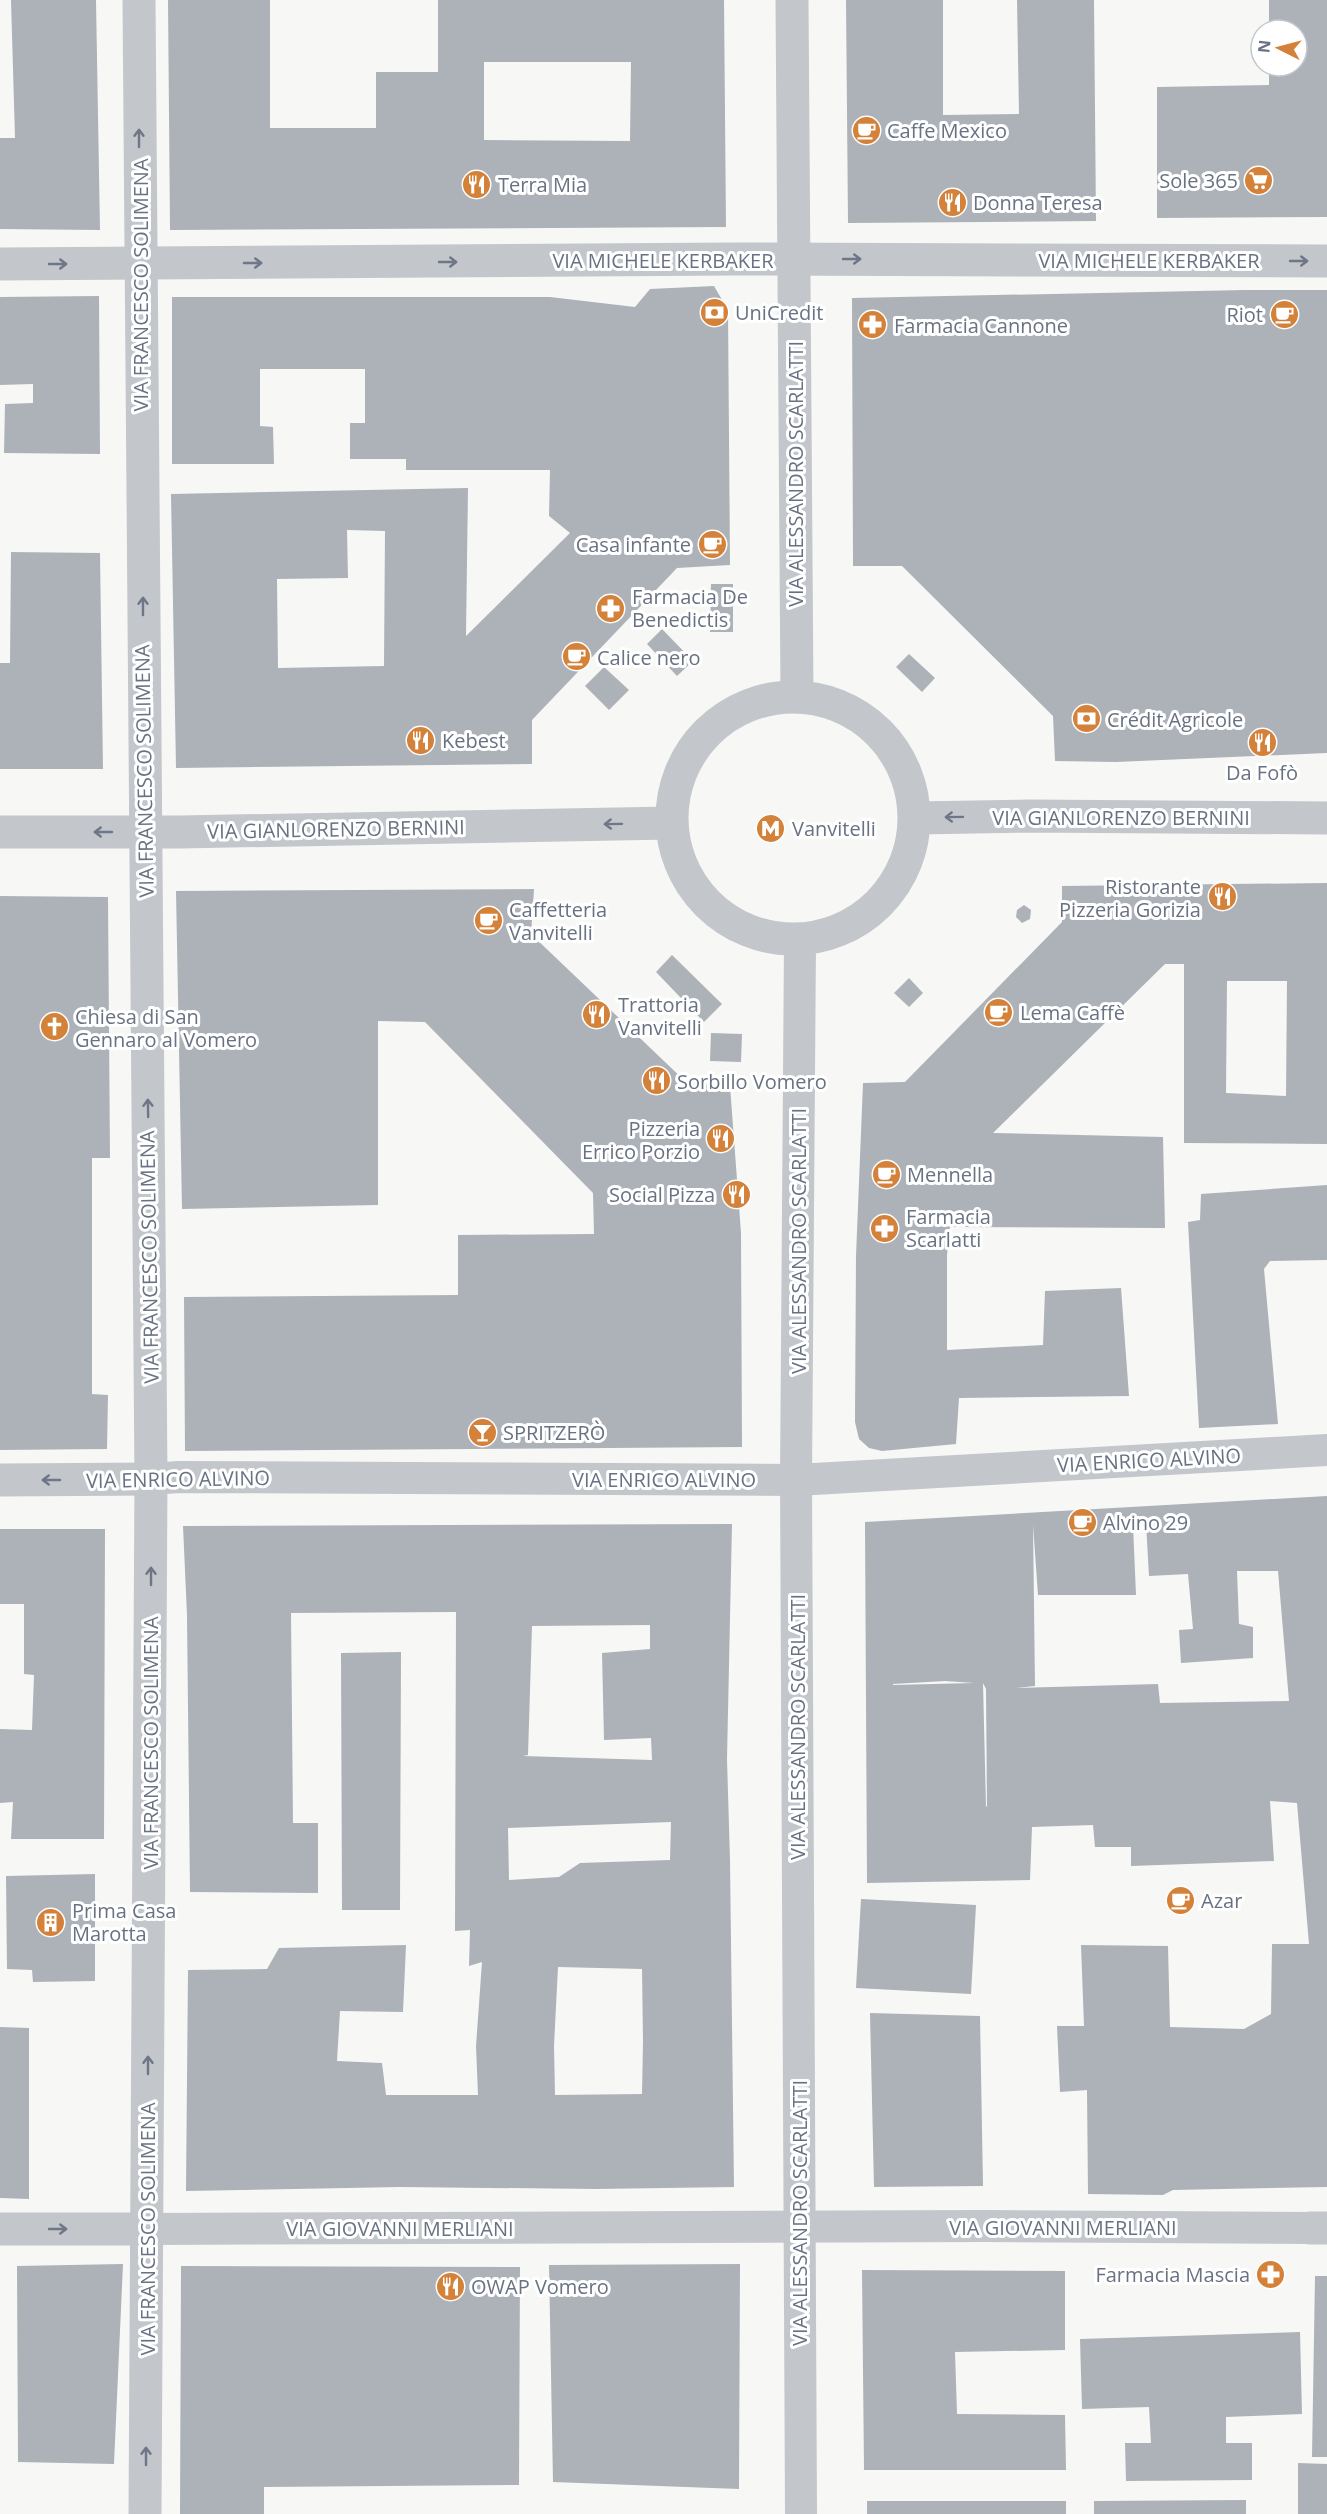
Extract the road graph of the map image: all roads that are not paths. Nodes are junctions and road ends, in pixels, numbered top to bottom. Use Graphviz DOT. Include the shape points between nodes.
graph roads {
  1 [pos="139,0"];
  2 [pos="792,0"];
  3 [pos="794,259"];
  4 [pos="1327,261"];
  5 [pos="0,264"];
  6 [pos="140,264"];
  7 [pos="797,696"];
  8 [pos="916,818"];
  9 [pos="1327,818"];
  10 [pos="671,824"];
  11 [pos="0,832"];
  12 [pos="146,832"];
  13 [pos="800,941"];
  14 [pos="1327,1450"];
  15 [pos="151,1479"];
  16 [pos="0,1480"];
  17 [pos="796,1480"];
  18 [pos="193,2228"];
  19 [pos="799,2228"];
  20 [pos="1318,2228"];
  21 [pos="0,2229"];
  22 [pos="147,2229"];
  23 [pos="145,2514"];
  24 [pos="801,2514"];
  6 -- 1 [label="street, VIA FRANCESCO SOLIMENA, one-way"];
  2 -- 3 [label="street, VIA ALESSANDRO SCARLATTI"];
  3 -- 4 [label="street, VIA MICHELE KERBAKER, one-way"];
  6 -- 3 [label="street, VIA MICHELE KERBAKER, one-way"];
  3 -- 7 [label="street, VIA ALESSANDRO SCARLATTI"];
  5 -- 6 [label="street, VIA MICHELE KERBAKER, one-way"];
  12 -- 6 [label="street, VIA FRANCESCO SOLIMENA, one-way"];
  7 -- 8 [label="street" via="838,704 874,727 900,758 913,788"];
  7 -- 10 [label="street" via="756,701 720,720 693,748 676,785"];
  9 -- 8 [label="street, VIA GIANLORENZO BERNINI, one-way"];
  8 -- 13 [label="street" via="900,878 874,910 840,931"];
  10 -- 12 [label="street, VIA GIANLORENZO BERNINI, one-way"];
  10 -- 13 [label="street" via="679,862 700,897 727,921 763,937"];
  12 -- 11 [label="street, VIA GIANLORENZO BERNINI, one-way"];
  15 -- 12 [label="street, VIA FRANCESCO SOLIMENA, one-way"];
  13 -- 17 [label="street, VIA ALESSANDRO SCARLATTI"];
  14 -- 17 [label="street, VIA ENRICO ALVINO"];
  15 -- 16 [label="street, VIA ENRICO ALVINO, one-way"];
  15 -- 17 [label="street, VIA ENRICO ALVINO"];
  22 -- 15 [label="street, VIA FRANCESCO SOLIMENA, one-way"];
  17 -- 19 [label="street, VIA ALESSANDRO SCARLATTI"];
  18 -- 19 [label="street, VIA GIOVANNI MERLIANI"];
  19 -- 20 [label="street, VIA GIOVANNI MERLIANI"];
  19 -- 22 [label="street, VIA GIOVANNI MERLIANI"];
  19 -- 24 [label="street, VIA ALESSANDRO SCARLATTI"];
  21 -- 22 [label="street, VIA GIOVANNI MERLIANI, one-way"];
  23 -- 22 [label="street, VIA FRANCESCO SOLIMENA, one-way"];
}
